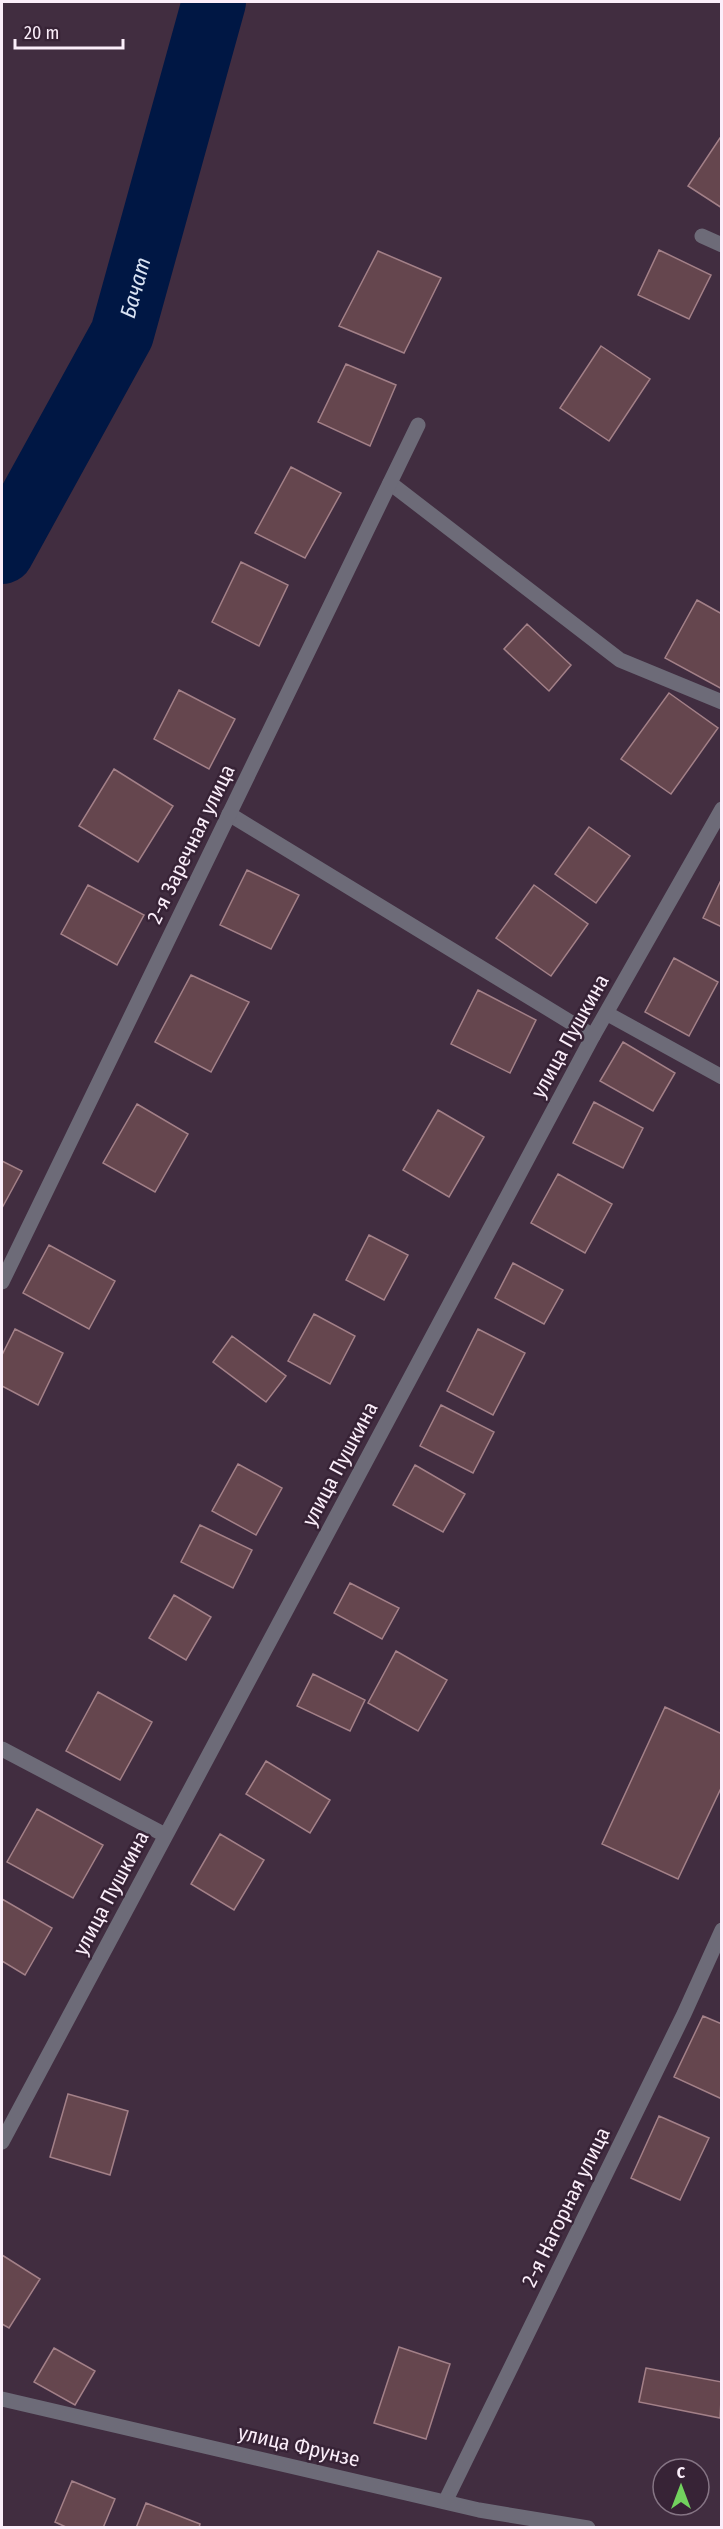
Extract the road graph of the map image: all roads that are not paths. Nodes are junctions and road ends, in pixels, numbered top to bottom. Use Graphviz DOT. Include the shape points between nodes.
graph roads {
  1 [pos="702,236"];
  2 [pos="722,245"];
  3 [pos="418,425"];
  4 [pos="390,483"];
  5 [pos="722,702"];
  6 [pos="722,809"];
  7 [pos="229,814"];
  8 [pos="606,1013"];
  9 [pos="593,1036"];
  10 [pos="722,1077"];
  11 [pos="2,1282"];
  12 [pos="2,1749"];
  13 [pos="165,1835"];
  14 [pos="722,1930"];
  15 [pos="2,2142"];
  16 [pos="2,2399"];
  17 [pos="445,2502"];
  18 [pos="588,2528"];
  1 -- 2 [label="street"];
  3 -- 4 [label="street, 2-я Заречная улица"];
  4 -- 5 [label="street" via="620,660"];
  4 -- 7 [label="street, 2-я Заречная улица"];
  6 -- 8 [label="street, улица Пушкина"];
  7 -- 9 [label="street"];
  7 -- 11 [label="street, 2-я Заречная улица"];
  8 -- 9 [label="street, улица Пушкина"];
  8 -- 10 [label="street"];
  9 -- 13 [label="street, улица Пушкина"];
  12 -- 13 [label="street"];
  13 -- 15 [label="street, улица Пушкина"];
  14 -- 17 [label="street, 2-я Нагорная улица"];
  16 -- 17 [label="street, улица Фрунзе"];
  17 -- 18 [label="street, улица Фрунзе"];
}
